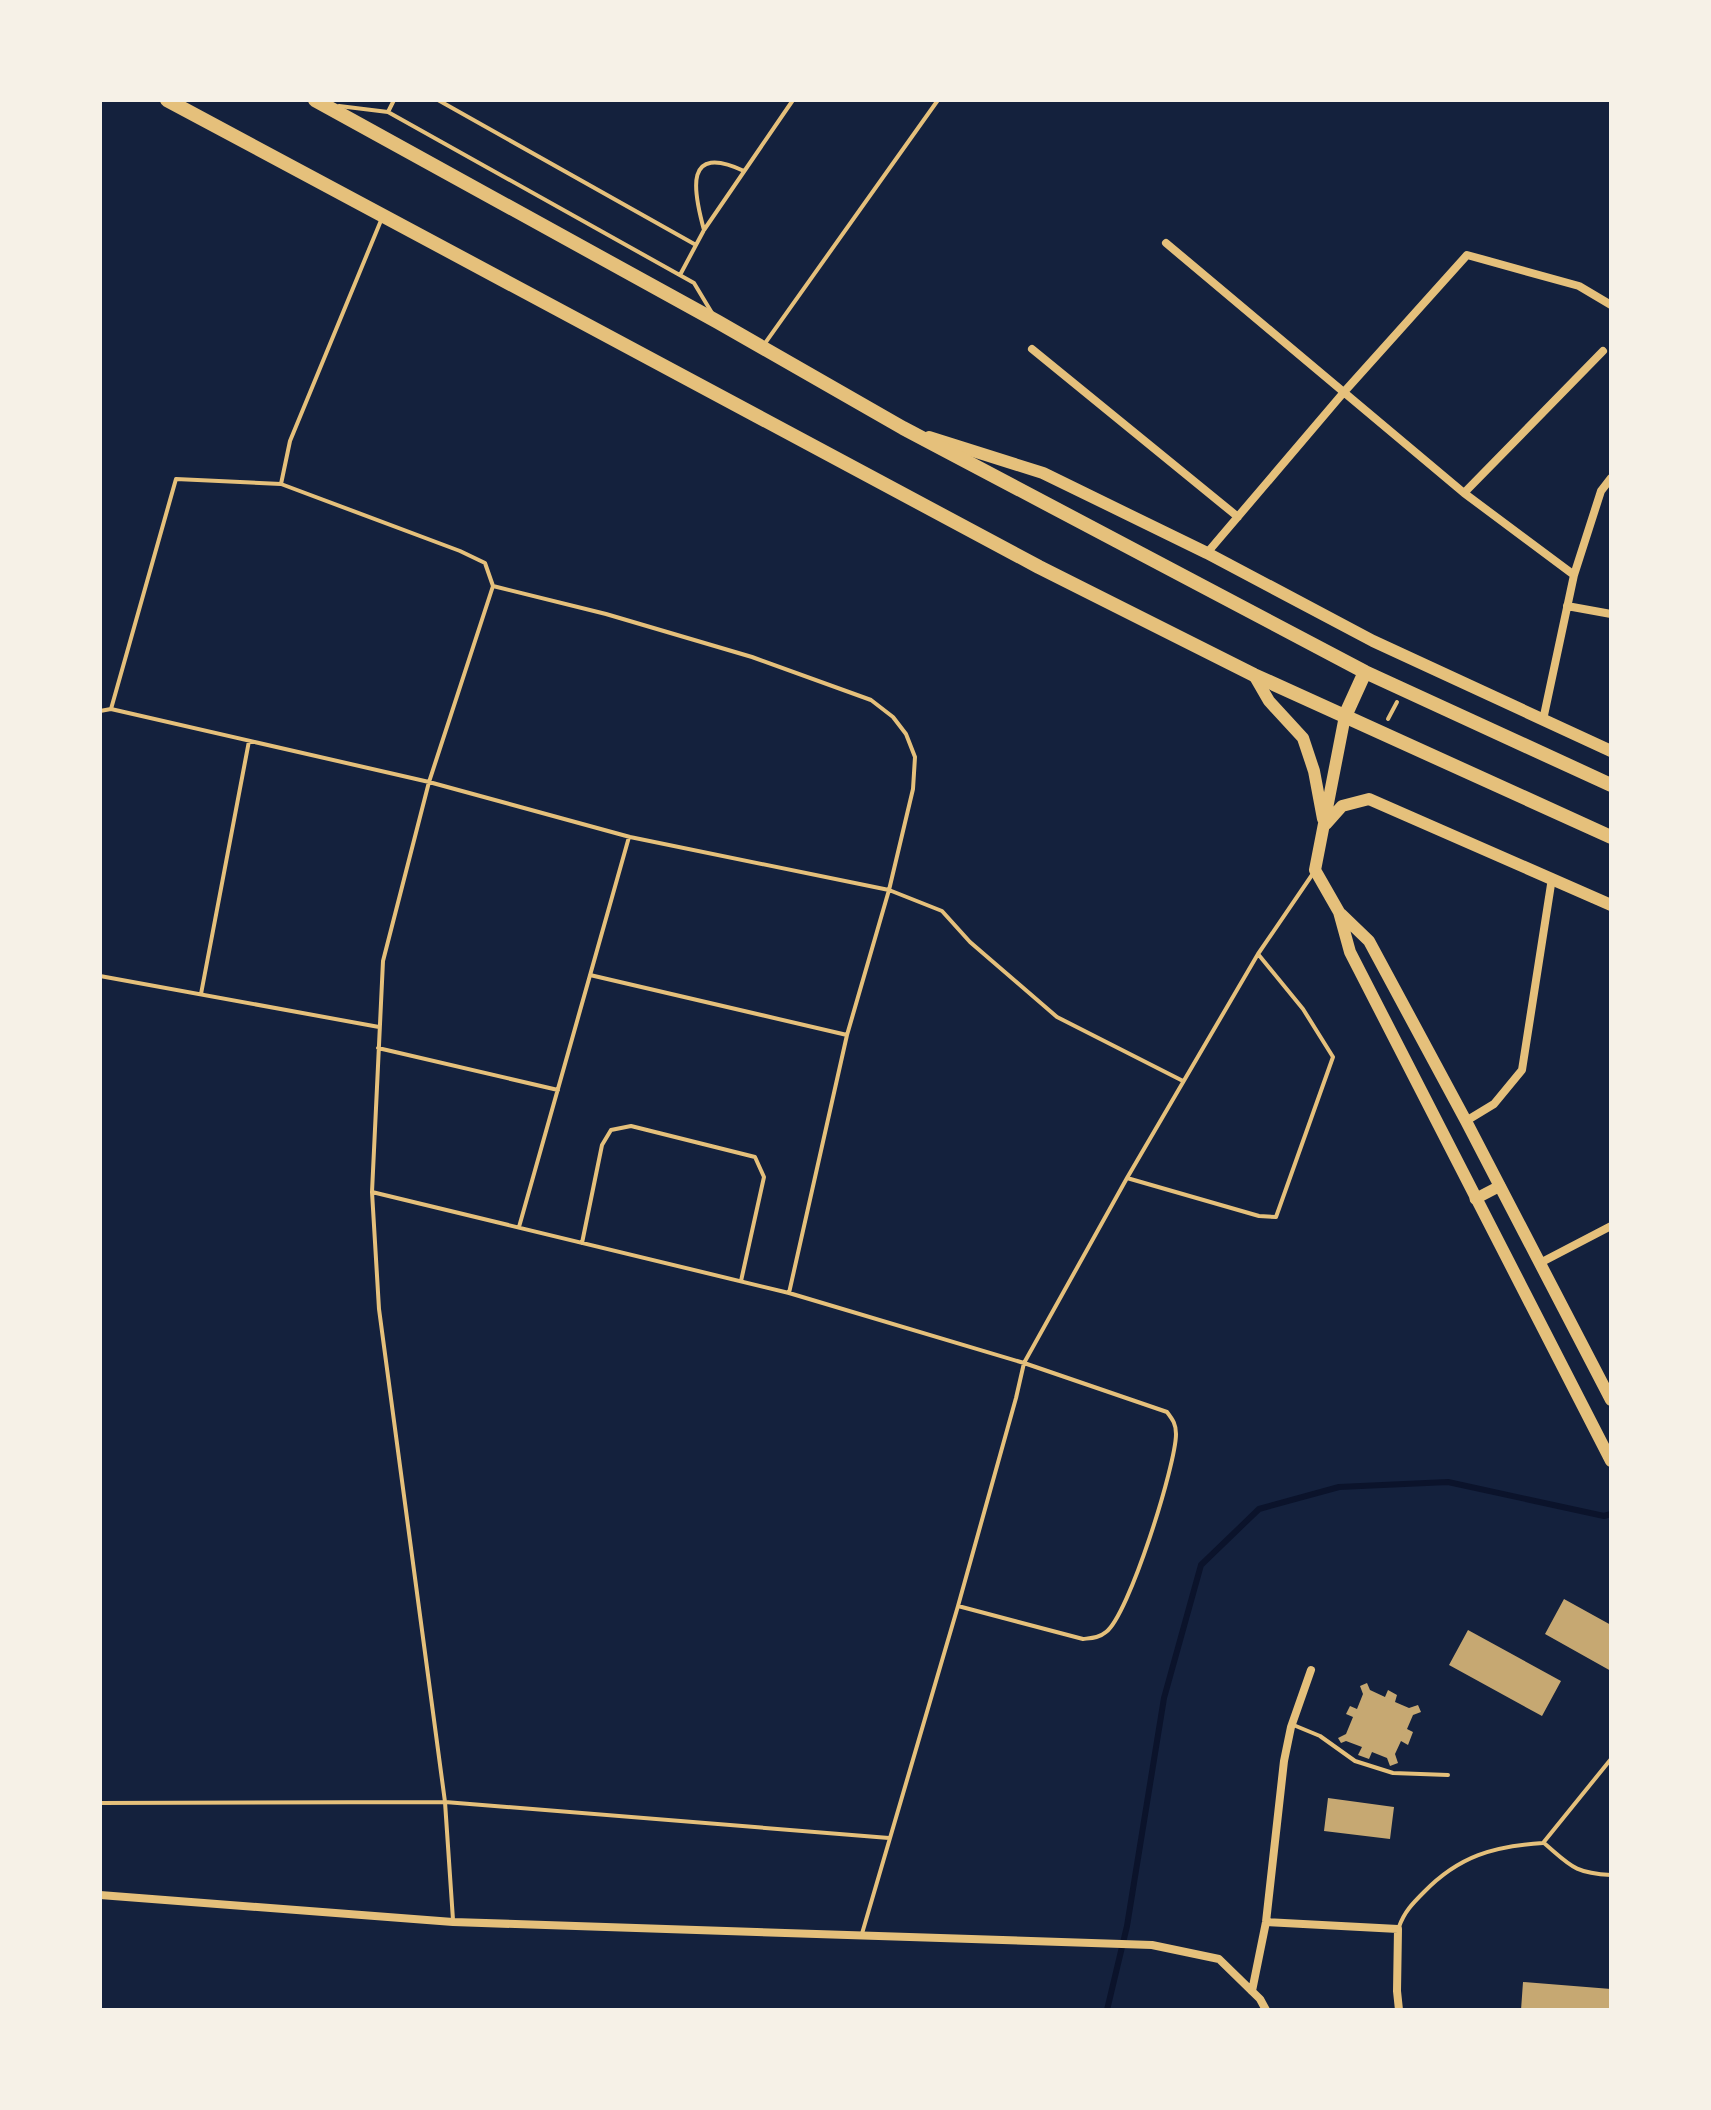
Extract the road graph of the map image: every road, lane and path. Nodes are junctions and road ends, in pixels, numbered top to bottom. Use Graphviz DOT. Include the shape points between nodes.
graph roads {
  1 [pos="167,100"];
  2 [pos="394,100"];
  3 [pos="438,100"];
  4 [pos="793,100"];
  5 [pos="938,100"];
  6 [pos="319,102"];
  7 [pos="388,112"];
  8 [pos="744,171"];
  9 [pos="383,217"];
  10 [pos="704,230"];
  11 [pos="1166,243"];
  12 [pos="696,245"];
  13 [pos="680,275"];
  14 [pos="1611,305"];
  15 [pos="718,322"];
  16 [pos="761,349"];
  17 [pos="1032,349"];
  18 [pos="1603,351"];
  19 [pos="1344,392"];
  20 [pos="903,428"];
  21 [pos="1611,478"];
  22 [pos="281,484"];
  23 [pos="1464,493"];
  24 [pos="1238,517"];
  25 [pos="1207,553"];
  26 [pos="1574,575"];
  27 [pos="493,586"];
  28 [pos="1567,606"];
  29 [pos="1611,614"];
  30 [pos="1365,672"];
  31 [pos="1254,675"];
  32 [pos="1403,690"];
  33 [pos="111,709"];
  34 [pos="100,711"];
  35 [pos="1345,716"];
  36 [pos="1543,720"];
  37 [pos="1382,732"];
  38 [pos="249,741"];
  39 [pos="1611,751"];
  40 [pos="429,782"];
  41 [pos="1611,785"];
  42 [pos="1324,826"];
  43 [pos="630,837"];
  44 [pos="1611,837"];
  45 [pos="1315,870"];
  46 [pos="1552,878"];
  47 [pos="889,890"];
  48 [pos="1611,905"];
  49 [pos="1339,912"];
  50 [pos="1258,954"];
  51 [pos="590,975"];
  52 [pos="100,976"];
  53 [pos="201,995"];
  54 [pos="379,1027"];
  55 [pos="847,1035"];
  56 [pos="378,1048"];
  57 [pos="1183,1081"];
  58 [pos="558,1090"];
  59 [pos="1466,1121"];
  60 [pos="1127,1178"];
  61 [pos="1500,1186"];
  62 [pos="372,1192"];
  63 [pos="1475,1199"];
  64 [pos="1611,1226"];
  65 [pos="519,1227"];
  66 [pos="582,1243"];
  67 [pos="1540,1263"];
  68 [pos="741,1281"];
  69 [pos="789,1293"];
  70 [pos="1024,1363"];
  71 [pos="1611,1400"];
  72 [pos="1611,1461"];
  73 [pos="958,1606"];
  74 [pos="1311,1670"];
  75 [pos="1291,1724"];
  76 [pos="1611,1759"];
  77 [pos="1448,1775"];
  78 [pos="445,1802"];
  79 [pos="100,1803"];
  80 [pos="889,1838"];
  81 [pos="1543,1843"];
  82 [pos="1611,1875"];
  83 [pos="100,1895"];
  84 [pos="453,1922"];
  85 [pos="1266,1922"];
  86 [pos="1398,1929"];
  87 [pos="861,1937"];
  88 [pos="1252,1991"];
  89 [pos="1266,2010"];
  90 [pos="1399,2010"];
  1 -- 9 [label="highway"];
  2 -- 7 [label="lane"];
  3 -- 12 [label="lane"];
  4 -- 8 [label="lane"];
  5 -- 16 [label="lane"];
  6 -- 7 [label="lane"];
  6 -- 15 [label="highway"];
  7 -- 13 [label="lane"];
  8 -- 10 [label="lane"];
  8 -- 10 [label="lane" via="716,160 699,172 694,185"];
  9 -- 22 [label="lane" via="290,441"];
  9 -- 31 [label="highway" via="1039,567"];
  10 -- 12 [label="lane"];
  11 -- 19 [label="street"];
  12 -- 13 [label="lane"];
  13 -- 15 [label="lane" via="694,283"];
  14 -- 19 [label="street" via="1579,286 1467,255"];
  15 -- 16 [label="highway"];
  16 -- 20 [label="highway"];
  17 -- 24 [label="street"];
  18 -- 23 [label="street"];
  19 -- 23 [label="street"];
  19 -- 24 [label="street"];
  20 -- 25 [label="main road" via="1043,473"];
  20 -- 30 [label="highway"];
  21 -- 26 [label="street" via="1601,491"];
  22 -- 27 [label="lane" via="485,563"];
  22 -- 33 [label="lane" via="176,479"];
  23 -- 26 [label="street"];
  24 -- 25 [label="street"];
  25 -- 36 [label="main road" via="1373,641"];
  26 -- 28 [label="street"];
  27 -- 40 [label="lane"];
  27 -- 47 [label="lane" via="752,657 871,700 893,717 915,757 913,789"];
  28 -- 29 [label="street"];
  28 -- 36 [label="street"];
  30 -- 32 [label="highway"];
  30 -- 35 [label="highway"];
  31 -- 35 [label="highway"];
  31 -- 42 [label="main road" via="1310,753"];
  32 -- 37 [label="path"];
  32 -- 41 [label="highway"];
  33 -- 34 [label="lane"];
  33 -- 38 [label="lane"];
  35 -- 37 [label="highway"];
  35 -- 42 [label="main road"];
  36 -- 39 [label="main road"];
  37 -- 44 [label="highway"];
  38 -- 40 [label="lane"];
  38 -- 53 [label="lane"];
  40 -- 43 [label="lane"];
  40 -- 54 [label="lane" via="383,961"];
  42 -- 45 [label="main road"];
  42 -- 46 [label="main road" via="1342,806 1369,799"];
  43 -- 47 [label="lane"];
  43 -- 51 [label="lane"];
  45 -- 49 [label="main road"];
  45 -- 50 [label="lane"];
  46 -- 48 [label="main road"];
  46 -- 59 [label="street" via="1522,1070 1494,1104"];
  47 -- 55 [label="lane"];
  47 -- 57 [label="lane" via="942,911 1057,1017"];
  49 -- 59 [label="main road" via="1369,941"];
  49 -- 63 [label="main road" via="1350,952"];
  50 -- 57 [label="lane"];
  50 -- 60 [label="lane" via="1303,1009 1333,1057 1276,1217"];
  51 -- 55 [label="lane"];
  51 -- 58 [label="lane"];
  52 -- 53 [label="lane"];
  53 -- 54 [label="lane"];
  54 -- 56 [label="lane"];
  55 -- 69 [label="lane"];
  56 -- 58 [label="lane"];
  56 -- 62 [label="lane"];
  57 -- 60 [label="lane"];
  58 -- 65 [label="lane"];
  59 -- 61 [label="main road"];
  60 -- 70 [label="lane"];
  61 -- 63 [label="street"];
  61 -- 67 [label="main road"];
  62 -- 65 [label="lane"];
  62 -- 78 [label="lane" via="379,1309"];
  63 -- 72 [label="main road"];
  64 -- 67 [label="street"];
  65 -- 66 [label="lane"];
  66 -- 68 [label="lane"];
  66 -- 68 [label="lane" via="602,1145 611,1130 631,1126 755,1157 764,1177"];
  67 -- 71 [label="main road"];
  68 -- 69 [label="lane"];
  69 -- 70 [label="lane"];
  70 -- 73 [label="lane"];
  70 -- 73 [label="lane" via="1167,1412 1175,1422 1176,1438 1154,1524 1132,1591 1108,1631 1097,1638 1083,1639"];
  73 -- 80 [label="lane"];
  74 -- 75 [label="street"];
  75 -- 77 [label="lane" via="1320,1736 1355,1761 1393,1773"];
  75 -- 85 [label="street"];
  76 -- 81 [label="lane"];
  78 -- 79 [label="lane"];
  78 -- 80 [label="lane"];
  78 -- 84 [label="lane"];
  80 -- 87 [label="lane"];
  81 -- 82 [label="lane" via="1575,1870"];
  81 -- 86 [label="lane" via="1472,1855 1440,1875 1411,1905"];
  83 -- 84 [label="street"];
  84 -- 87 [label="street"];
  85 -- 86 [label="street"];
  85 -- 88 [label="street"];
  86 -- 90 [label="street"];
  87 -- 88 [label="street" via="1152,1945 1219,1959"];
  88 -- 89 [label="street"];
}
